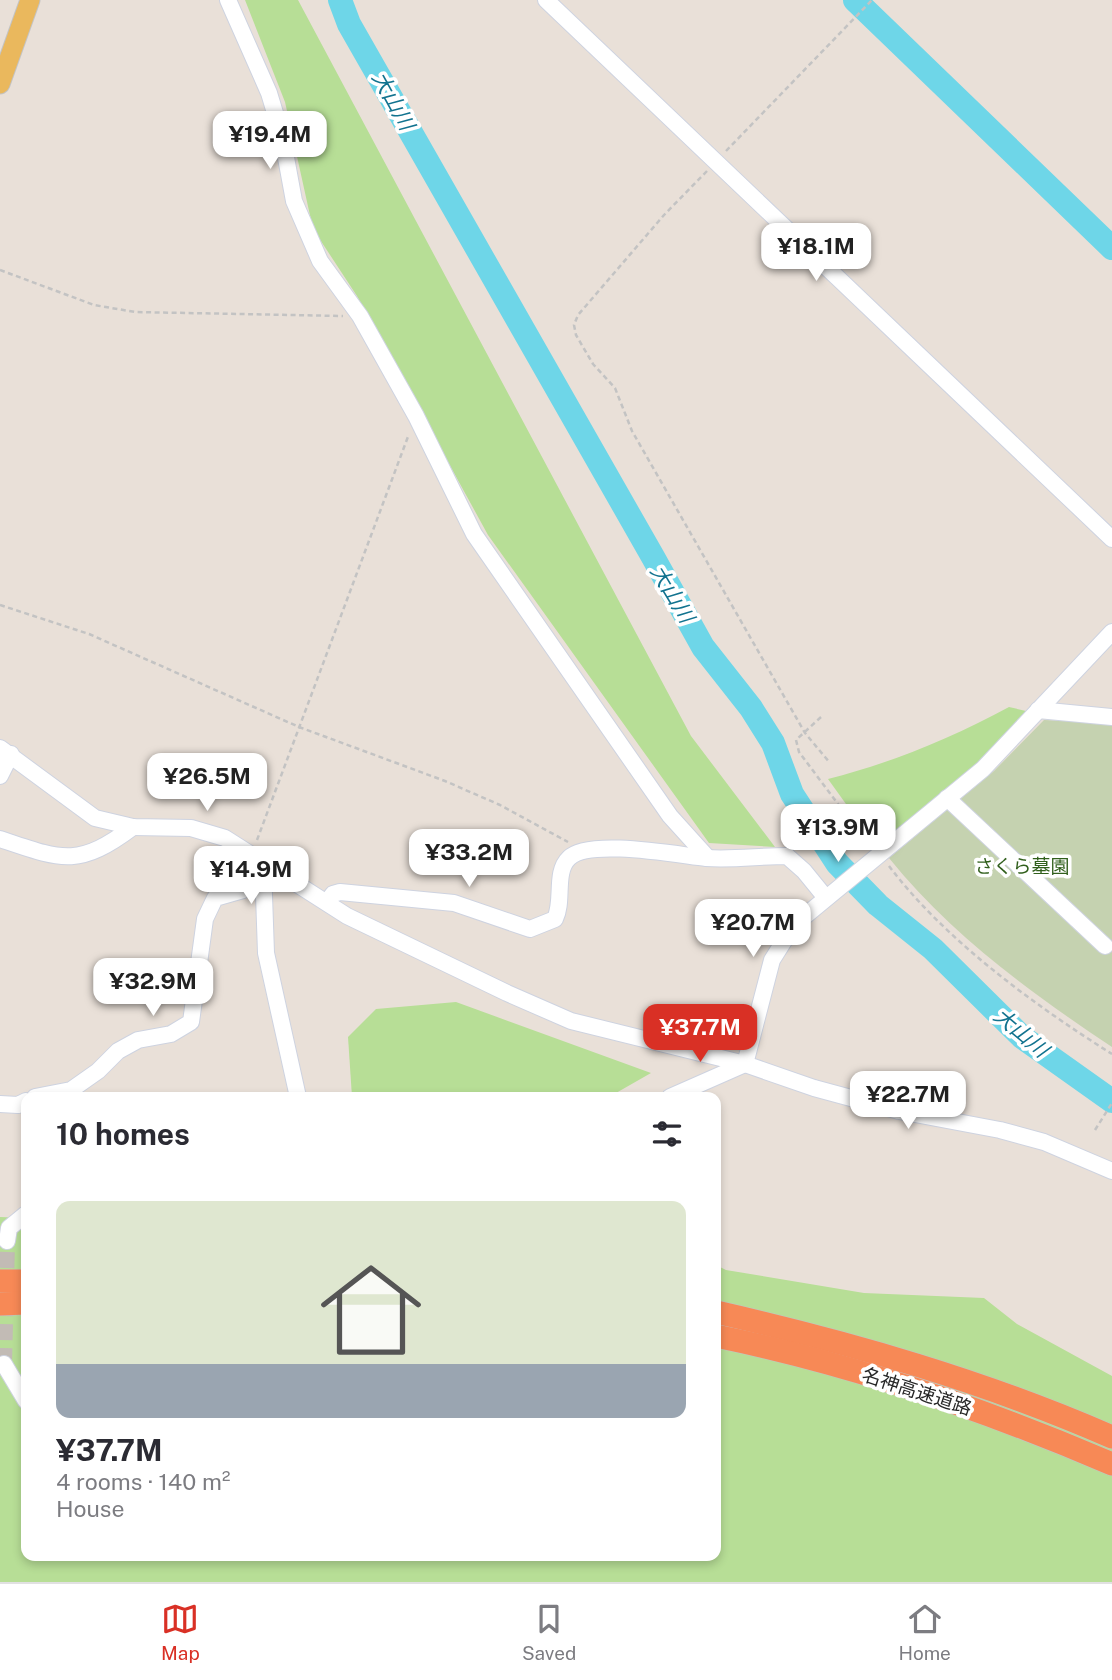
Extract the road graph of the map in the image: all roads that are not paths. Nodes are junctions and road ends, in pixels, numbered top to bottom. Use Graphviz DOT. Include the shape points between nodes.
graph roads {
  1 [pos="30,0"];
  2 [pos="229,0"];
  3 [pos="546,0"];
  4 [pos="0,83"];
  5 [pos="1112,539"];
  6 [pos="1112,632"];
  7 [pos="1038,710"];
  8 [pos="1112,717"];
  9 [pos="6,751"];
  10 [pos="0,776"];
  11 [pos="947,798"];
  12 [pos="133,827"];
  13 [pos="0,839"];
  14 [pos="708,858"];
  15 [pos="260,861"];
  16 [pos="827,897"];
  17 [pos="327,902"];
  18 [pos="1105,946"];
  19 [pos="744,1064"];
  20 [pos="61,1092"];
  21 [pos="297,1092"];
  22 [pos="681,1092"];
  23 [pos="0,1104"];
  24 [pos="21,1108"];
  25 [pos="1112,1171"];
  26 [pos="21,1218"];
  27 [pos="7,1241"];
  28 [pos="0,1281"];
  29 [pos="21,1281"];
  30 [pos="21,1303"];
  31 [pos="0,1304"];
  32 [pos="721,1313"];
  33 [pos="721,1337"];
  34 [pos="4,1364"];
  35 [pos="21,1393"];
  36 [pos="1112,1437"];
  37 [pos="1112,1464"];
  1 -- 4 [label="main road"];
  2 -- 14 [label="street" via="269,93 294,201 320,261 360,316 474,534 670,816"];
  3 -- 5 [label="street"];
  6 -- 7 [label="street"];
  7 -- 8 [label="street"];
  7 -- 11 [label="street" via="983,769"];
  9 -- 10 [label="street"];
  9 -- 12 [label="street" via="77,808 114,825"];
  11 -- 16 [label="street"];
  11 -- 18 [label="street"];
  12 -- 13 [label="street" via="104,849 78,858 47,855"];
  12 -- 15 [label="street" via="191,828 218,835"];
  14 -- 16 [label="street" via="787,856"];
  14 -- 17 [label="street" via="640,849 583,850 566,860 562,869 555,919 530,929 454,903 340,892"];
  15 -- 17 [label="street"];
  15 -- 20 [label="street" via="243,890 215,898 205,919 191,1022 171,1034 128,1045 71,1090"];
  15 -- 21 [label="street" via="266,953"];
  16 -- 19 [label="street" via="794,925 772,960"];
  17 -- 19 [label="street" via="424,954 571,1020"];
  19 -- 22 [label="street"];
  19 -- 25 [label="street" via="899,1111 1044,1142"];
  23 -- 24 [label="street"];
  26 -- 27 [label="street" via="9,1228"];
  28 -- 29 [label="highway"];
  30 -- 31 [label="highway"];
  32 -- 36 [label="highway, 名神高速道路" via="885,1353 972,1381"];
  33 -- 37 [label="highway, 名神高速道路" via="877,1376 1048,1436"];
  34 -- 35 [label="street"];
}
